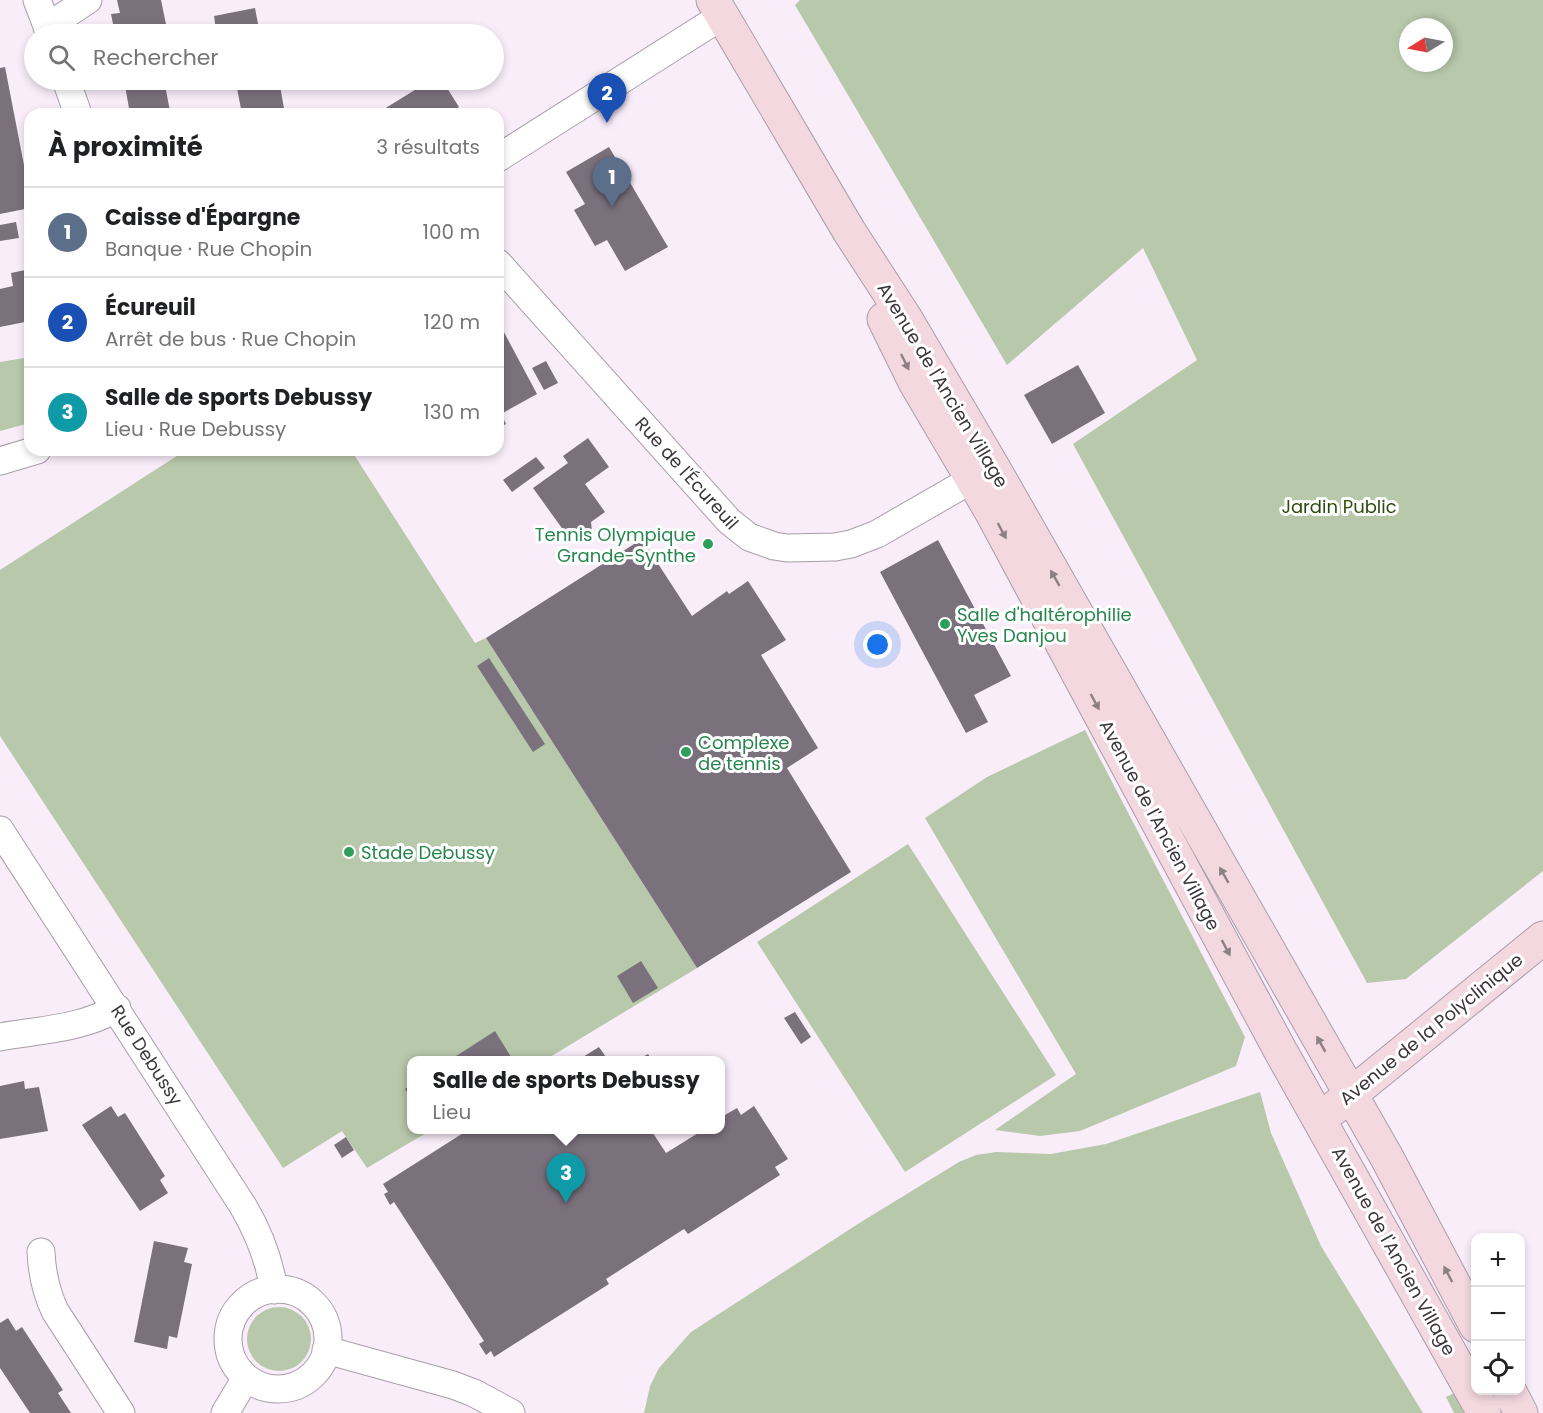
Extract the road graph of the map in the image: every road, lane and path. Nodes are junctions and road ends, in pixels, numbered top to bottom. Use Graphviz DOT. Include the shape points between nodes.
graph roads {
  1 [pos="37,0"];
  2 [pos="88,0"];
  3 [pos="717,8"];
  4 [pos="46,24"];
  5 [pos="57,24"];
  6 [pos="70,90"];
  7 [pos="76,108"];
  8 [pos="504,154"];
  9 [pos="504,270"];
  10 [pos="24,454"];
  11 [pos="0,461"];
  12 [pos="982,473"];
  13 [pos="0,830"];
  14 [pos="1543,938"];
  15 [pos="117,1008"];
  16 [pos="0,1037"];
  17 [pos="1350,1095"];
  18 [pos="1320,1120"];
  19 [pos="41,1252"];
  20 [pos="274,1290"];
  21 [pos="1471,1317"];
  22 [pos="326,1350"];
  23 [pos="246,1378"];
  24 [pos="1512,1395"];
  25 [pos="121,1413"];
  26 [pos="225,1413"];
  27 [pos="511,1413"];
  28 [pos="1484,1413"];
  29 [pos="1521,1413"];
  1 -- 4 [label="street"];
  2 -- 5 [label="street"];
  3 -- 8 [label="street"];
  3 -- 12 [label="street, Avenue de l'Ancien Village" via="849,231 906,319"];
  6 -- 7 [label="street"];
  9 -- 12 [label="street, Rue de l'Écureuil" via="729,521 755,540 787,548 851,544 877,534"];
  10 -- 11 [label="street"];
  17 -- 12 [label="street, Avenue de l'Ancien Village, one-way"];
  12 -- 18 [label="street, Avenue de l'Ancien Village, one-way" via="991,511"];
  13 -- 15 [label="street, Rue Debussy"];
  14 -- 17 [label="street, Avenue de la Polyclinique"];
  15 -- 16 [label="street" via="86,1022"];
  15 -- 20 [label="street, Rue Debussy" via="253,1222 267,1255"];
  17 -- 18 [label="street, Avenue de la Polyclinique"];
  21 -- 17 [label="street, Avenue de l'Ancien Village, one-way"];
  18 -- 28 [label="street, Avenue de l'Ancien Village"];
  19 -- 25 [label="street" via="44,1280 55,1311"];
  20 -- 22 [label="street" via="298,1294 318,1310 325,1325"];
  20 -- 23 [label="street" via="244,1303 230,1324 231,1358"];
  22 -- 23 [label="street" via="315,1372 294,1386 269,1388"];
  22 -- 27 [label="street" via="453,1385"];
  23 -- 26 [label="street"];
  24 -- 29 [label="street"];
}
